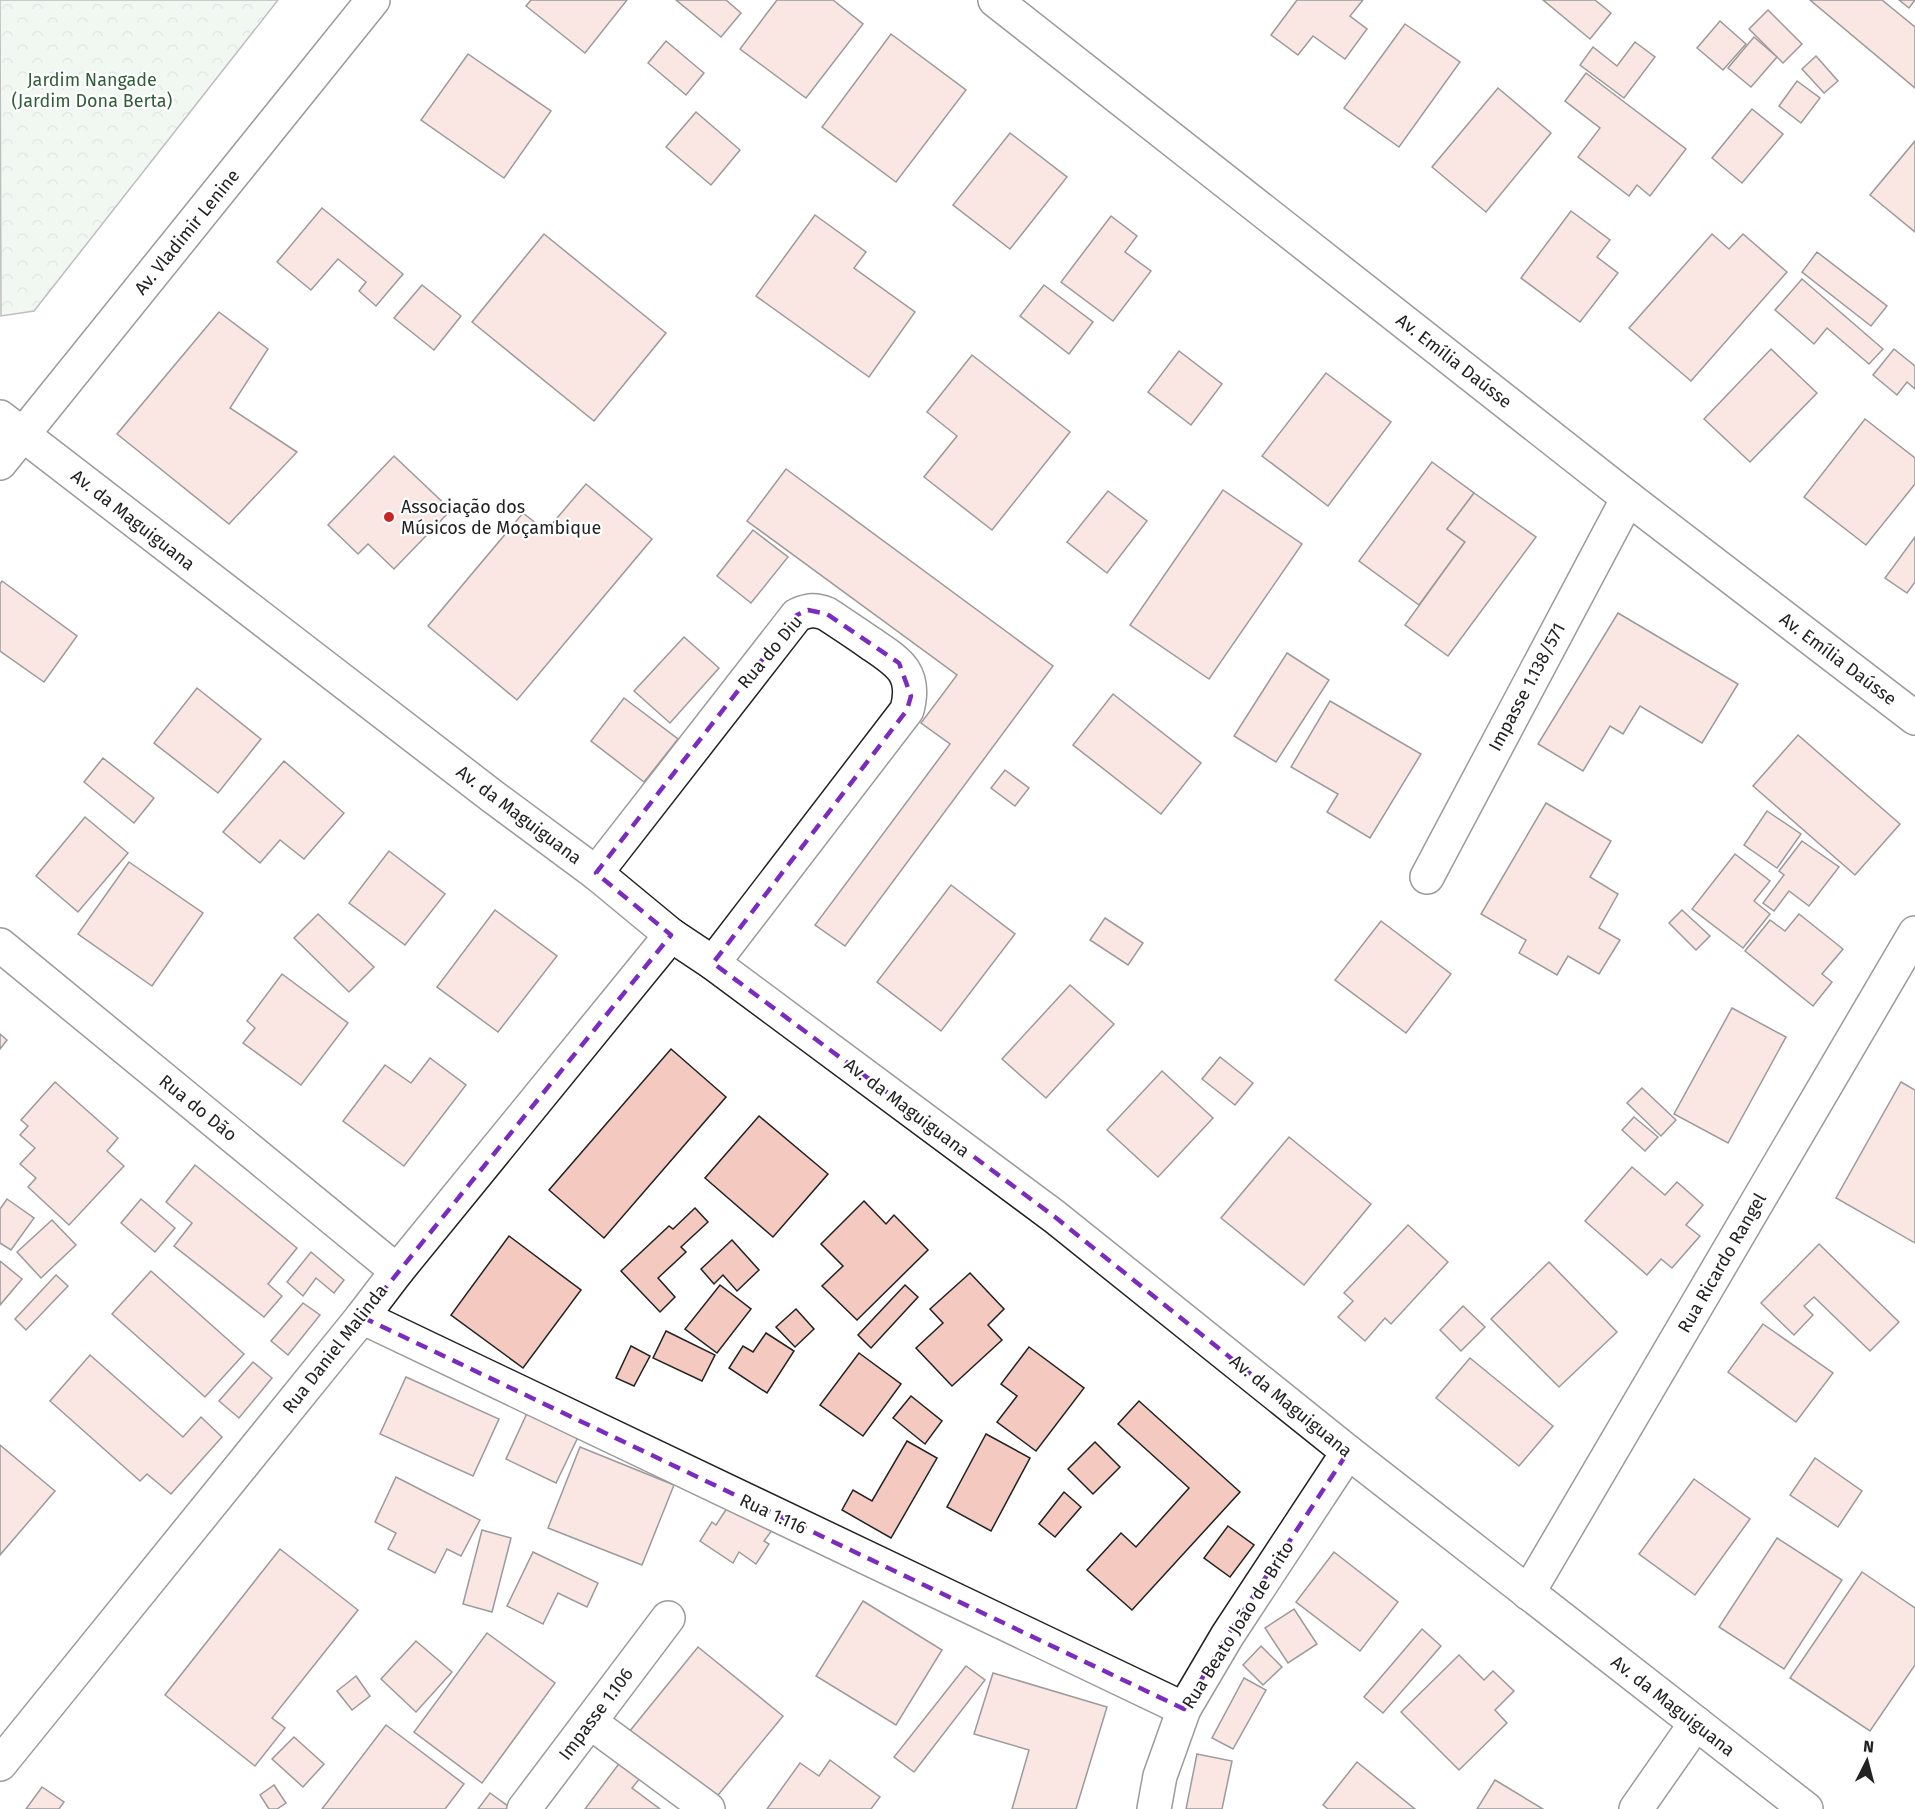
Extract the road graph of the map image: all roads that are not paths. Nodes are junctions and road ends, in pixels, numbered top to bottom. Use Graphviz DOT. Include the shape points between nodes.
graph roads {
  1 [pos="373,0"];
  2 [pos="995,0"];
  3 [pos="12,426"];
  4 [pos="0,463"];
  5 [pos="1628,498"];
  6 [pos="1915,718"];
  7 [pos="596,873"];
  8 [pos="1427,877"];
  9 [pos="1915,933"];
  10 [pos="671,935"];
  11 [pos="0,945"];
  12 [pos="713,963"];
  13 [pos="397,1270"];
  14 [pos="362,1317"];
  15 [pos="1348,1452"];
  16 [pos="1528,1593"];
  17 [pos="668,1618"];
  18 [pos="1185,1709"];
  19 [pos="590,1722"];
  20 [pos="1696,1723"];
  21 [pos="0,1764"];
  22 [pos="524,1809"];
  23 [pos="708,1809"];
  24 [pos="1154,1809"];
  25 [pos="1636,1809"];
  26 [pos="1806,1809"];
  1 -- 3 [label="street, Av. Vladimir Lenine"];
  2 -- 5 [label="street, Av. Emília Daússe"];
  3 -- 4 [label="street, Av. Vladimir Lenine"];
  3 -- 7 [label="street, Av. da Maguiguana"];
  5 -- 6 [label="street, Av. Emília Daússe"];
  5 -- 8 [label="street, Impasse 1.138/571"];
  7 -- 10 [label="street, Av. da Maguiguana"];
  7 -- 12 [label="street, Rua do Diu" via="797,615 808,610 828,614 899,663 911,696 907,710"];
  9 -- 16 [label="street, Rua Ricardo Rangel"];
  10 -- 12 [label="street, Av. da Maguiguana"];
  10 -- 13 [label="street, Rua Daniel Malinda"];
  11 -- 13 [label="street, Rua do Dão"];
  12 -- 15 [label="street, Av. da Maguiguana" via="1055,1217"];
  13 -- 14 [label="street, Rua Daniel Malinda"];
  14 -- 18 [label="street, Rua 1.116"];
  14 -- 21 [label="street, Rua Daniel Malinda"];
  15 -- 16 [label="street, Av. da Maguiguana"];
  15 -- 18 [label="street, Rua Beato João de Brito" via="1227,1636"];
  16 -- 20 [label="street, Av. da Maguiguana"];
  17 -- 19 [label="street, Impasse 1.106"];
  18 -- 24 [label="street, Rua Beato João de Brito" via="1160,1776"];
  19 -- 22 [label="street, Impasse 1.106"];
  19 -- 23 [label="street"];
  20 -- 25 [label="street"];
  20 -- 26 [label="street, Av. da Maguiguana"];
}
